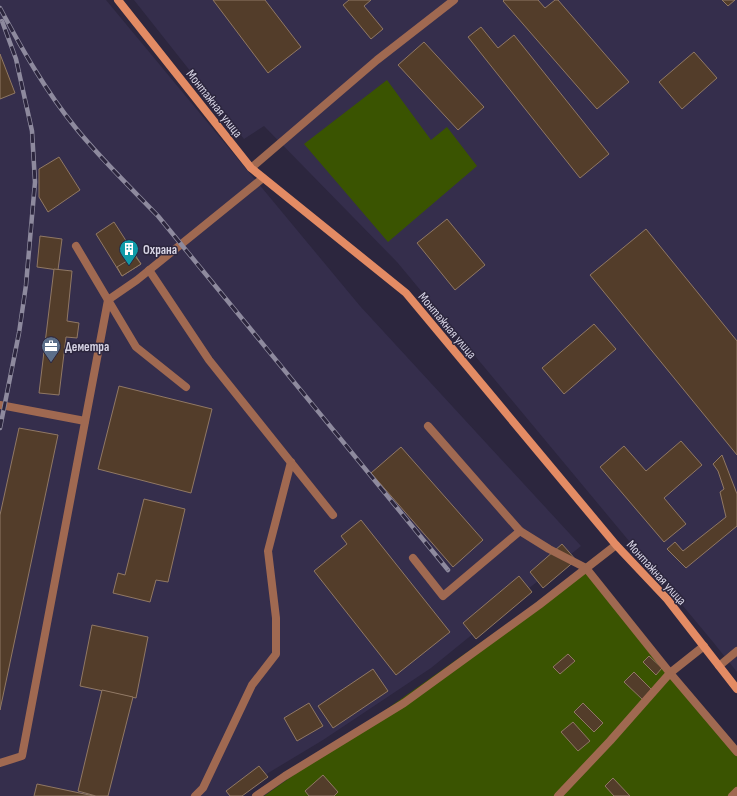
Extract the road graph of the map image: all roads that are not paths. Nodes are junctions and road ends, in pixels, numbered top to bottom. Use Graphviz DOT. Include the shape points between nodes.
graph roads {
  1 [pos="118,0"];
  2 [pos="454,0"];
  3 [pos="251,168"];
  4 [pos="263,178"];
  5 [pos="76,246"];
  6 [pos="149,270"];
  7 [pos="108,300"];
  8 [pos="186,388"];
  9 [pos="0,405"];
  10 [pos="85,421"];
  11 [pos="428,426"];
  12 [pos="291,462"];
  13 [pos="334,515"];
  14 [pos="520,531"];
  15 [pos="616,545"];
  16 [pos="413,558"];
  17 [pos="586,568"];
  18 [pos="704,646"];
  19 [pos="737,652"];
  20 [pos="719,666"];
  21 [pos="670,673"];
  22 [pos="737,689"];
  23 [pos="737,752"];
  24 [pos="0,763"];
  25 [pos="737,790"];
  26 [pos="195,796"];
  27 [pos="256,796"];
  28 [pos="558,796"];
  29 [pos="732,796"];
  1 -- 3 [label="street, Монтажная улица"];
  2 -- 3 [label="street" via="377,60"];
  3 -- 4 [label="street, Монтажная улица"];
  4 -- 6 [label="street"];
  4 -- 15 [label="street, Монтажная улица" via="406,293"];
  5 -- 7 [label="street"];
  6 -- 7 [label="street"];
  6 -- 12 [label="street" via="209,360"];
  7 -- 8 [label="street" via="136,347"];
  7 -- 10 [label="street"];
  9 -- 10 [label="street"];
  10 -- 24 [label="street" via="22,756"];
  11 -- 14 [label="street"];
  12 -- 13 [label="street"];
  12 -- 26 [label="street" via="268,552 276,618 276,654 252,684 203,788"];
  14 -- 16 [label="street" via="443,596"];
  14 -- 17 [label="street"];
  15 -- 17 [label="street"];
  15 -- 18 [label="street, Монтажная улица" via="667,599"];
  17 -- 21 [label="street"];
  17 -- 27 [label="street" via="404,703"];
  18 -- 20 [label="street, Монтажная улица"];
  18 -- 21 [label="street"];
  19 -- 20 [label="street"];
  20 -- 22 [label="street, Монтажная улица"];
  21 -- 23 [label="street"];
  21 -- 28 [label="street"];
  25 -- 29 [label="street"];
}
